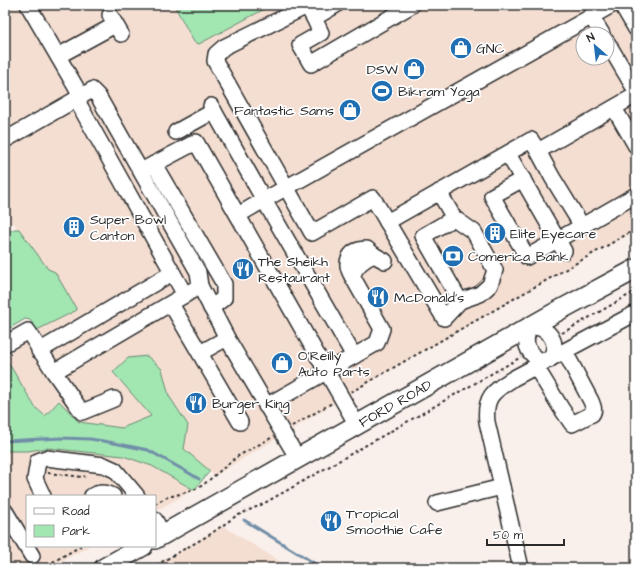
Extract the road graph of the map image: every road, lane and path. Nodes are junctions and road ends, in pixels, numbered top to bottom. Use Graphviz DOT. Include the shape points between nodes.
graph roads {
  1 [pos="28,5"];
  2 [pos="336,5"];
  3 [pos="412,5"];
  4 [pos="612,5"];
  5 [pos="622,5"];
  6 [pos="591,16"];
  7 [pos="314,18"];
  8 [pos="115,25"];
  9 [pos="597,26"];
  10 [pos="636,29"];
  11 [pos="58,56"];
  12 [pos="615,56"];
  13 [pos="636,91"];
  14 [pos="636,95"];
  15 [pos="78,98"];
  16 [pos="614,108"];
  17 [pos="180,139"];
  18 [pos="5,140"];
  19 [pos="636,146"];
  20 [pos="538,151"];
  21 [pos="508,154"];
  22 [pos="148,168"];
  23 [pos="522,179"];
  24 [pos="287,188"];
  25 [pos="440,192"];
  26 [pos="636,195"];
  27 [pos="264,200"];
  28 [pos="238,215"];
  29 [pos="454,218"];
  30 [pos="387,222"];
  31 [pos="582,226"];
  32 [pos="636,229"];
  33 [pos="560,245"];
  34 [pos="379,258"];
  35 [pos="636,269"];
  36 [pos="172,273"];
  37 [pos="200,286"];
  38 [pos="636,291"];
  39 [pos="184,295"];
  40 [pos="460,301"];
  41 [pos="171,304"];
  42 [pos="211,308"];
  43 [pos="636,313"];
  44 [pos="531,326"];
  45 [pos="227,338"];
  46 [pos="552,339"];
  47 [pos="5,344"];
  48 [pos="40,351"];
  49 [pos="530,352"];
  50 [pos="565,352"];
  51 [pos="200,353"];
  52 [pos="354,356"];
  53 [pos="542,363"];
  54 [pos="54,372"];
  55 [pos="327,372"];
  56 [pos="349,393"];
  57 [pos="114,399"];
  58 [pos="266,406"];
  59 [pos="240,422"];
  60 [pos="357,425"];
  61 [pos="46,458"];
  62 [pos="298,459"];
  63 [pos="224,468"];
  64 [pos="502,487"];
  65 [pos="134,492"];
  66 [pos="43,495"];
  67 [pos="48,495"];
  68 [pos="94,495"];
  69 [pos="112,495"];
  70 [pos="121,495"];
  71 [pos="156,503"];
  72 [pos="438,503"];
  73 [pos="5,511"];
  74 [pos="158,532"];
  75 [pos="26,546"];
  76 [pos="27,547"];
  77 [pos="79,547"];
  78 [pos="141,547"];
  79 [pos="32,556"];
  80 [pos="42,568"];
  81 [pos="104,568"];
  82 [pos="151,568"];
  83 [pos="521,568"];
  1 -- 11 [label="street"];
  2 -- 7 [label="street"];
  3 -- 7 [label="street" via="311,64 300,44 322,32"];
  4 -- 6 [label="street"];
  5 -- 10 [label="street"];
  6 -- 9 [label="street"];
  6 -- 24 [label="street"];
  7 -- 24 [label="street" via="307,6 224,47 216,54 215,61"];
  8 -- 11 [label="street"];
  11 -- 15 [label="street"];
  12 -- 13 [label="street"];
  14 -- 16 [label="street"];
  15 -- 18 [label="street"];
  15 -- 22 [label="street" via="92,90 98,96"];
  15 -- 36 [label="street"];
  16 -- 19 [label="street"];
  16 -- 20 [label="street"];
  17 -- 22 [label="street"];
  17 -- 27 [label="street" via="212,109"];
  17 -- 28 [label="street" via="196,142"];
  20 -- 21 [label="street" via="531,140"];
  20 -- 31 [label="street"];
  21 -- 23 [label="street"];
  21 -- 25 [label="street"];
  22 -- 37 [label="street" via="198,272"];
  22 -- 42 [label="street" via="224,284 224,298"];
  23 -- 33 [label="street"];
  23 -- 33 [label="street" via="492,196 526,257"];
  24 -- 27 [label="street"];
  24 -- 30 [label="street" via="312,233 373,198"];
  25 -- 29 [label="street"];
  25 -- 30 [label="street"];
  26 -- 31 [label="street"];
  27 -- 28 [label="street"];
  27 -- 52 [label="street"];
  28 -- 55 [label="street"];
  29 -- 40 [label="street" via="423,236"];
  29 -- 40 [label="street" via="474,232 495,270 490,286 480,294"];
  30 -- 40 [label="street" via="444,318"];
  31 -- 33 [label="street"];
  32 -- 56 [label="path"];
  34 -- 52 [label="street" via="367,249 360,249 348,260 347,268 382,329 377,343"];
  35 -- 44 [label="main road, FORD ROAD"];
  36 -- 39 [label="street"];
  36 -- 48 [label="street"];
  37 -- 39 [label="street"];
  37 -- 42 [label="street"];
  38 -- 46 [label="path"];
  39 -- 41 [label="street"];
  41 -- 51 [label="street"];
  41 -- 54 [label="street"];
  42 -- 45 [label="street"];
  43 -- 50 [label="street"];
  44 -- 46 [label="street" via="544,329"];
  44 -- 49 [label="street" via="526,339"];
  44 -- 60 [label="main road, FORD ROAD"];
  45 -- 51 [label="street"];
  45 -- 58 [label="street"];
  46 -- 53 [label="street" via="553,354"];
  47 -- 48 [label="street" via="28,331"];
  48 -- 54 [label="street"];
  49 -- 53 [label="street"];
  49 -- 82 [label="path" via="263,504 236,516 209,535"];
  50 -- 53 [label="street"];
  50 -- 53 [label="street" via="594,408 592,414 572,424 561,408"];
  51 -- 59 [label="street"];
  52 -- 55 [label="street"];
  53 -- 64 [label="street" via="497,389 487,406 487,422"];
  54 -- 57 [label="street" via="82,412"];
  55 -- 58 [label="street"];
  55 -- 60 [label="street"];
  58 -- 62 [label="street"];
  60 -- 62 [label="main road, FORD ROAD"];
  61 -- 65 [label="street" via="104,465 115,470"];
  61 -- 66 [label="street" via="38,461 35,479"];
  61 -- 67 [label="street" via="40,478"];
  62 -- 74 [label="main road, FORD ROAD"];
  63 -- 71 [label="path" via="194,490 165,498"];
  64 -- 72 [label="street"];
  64 -- 83 [label="street"];
  65 -- 70 [label="street"];
  68 -- 69 [label="street"];
  73 -- 75 [label="street"];
  76 -- 79 [label="street"];
  77 -- 80 [label="path"];
  78 -- 81 [label="main road"];
}
